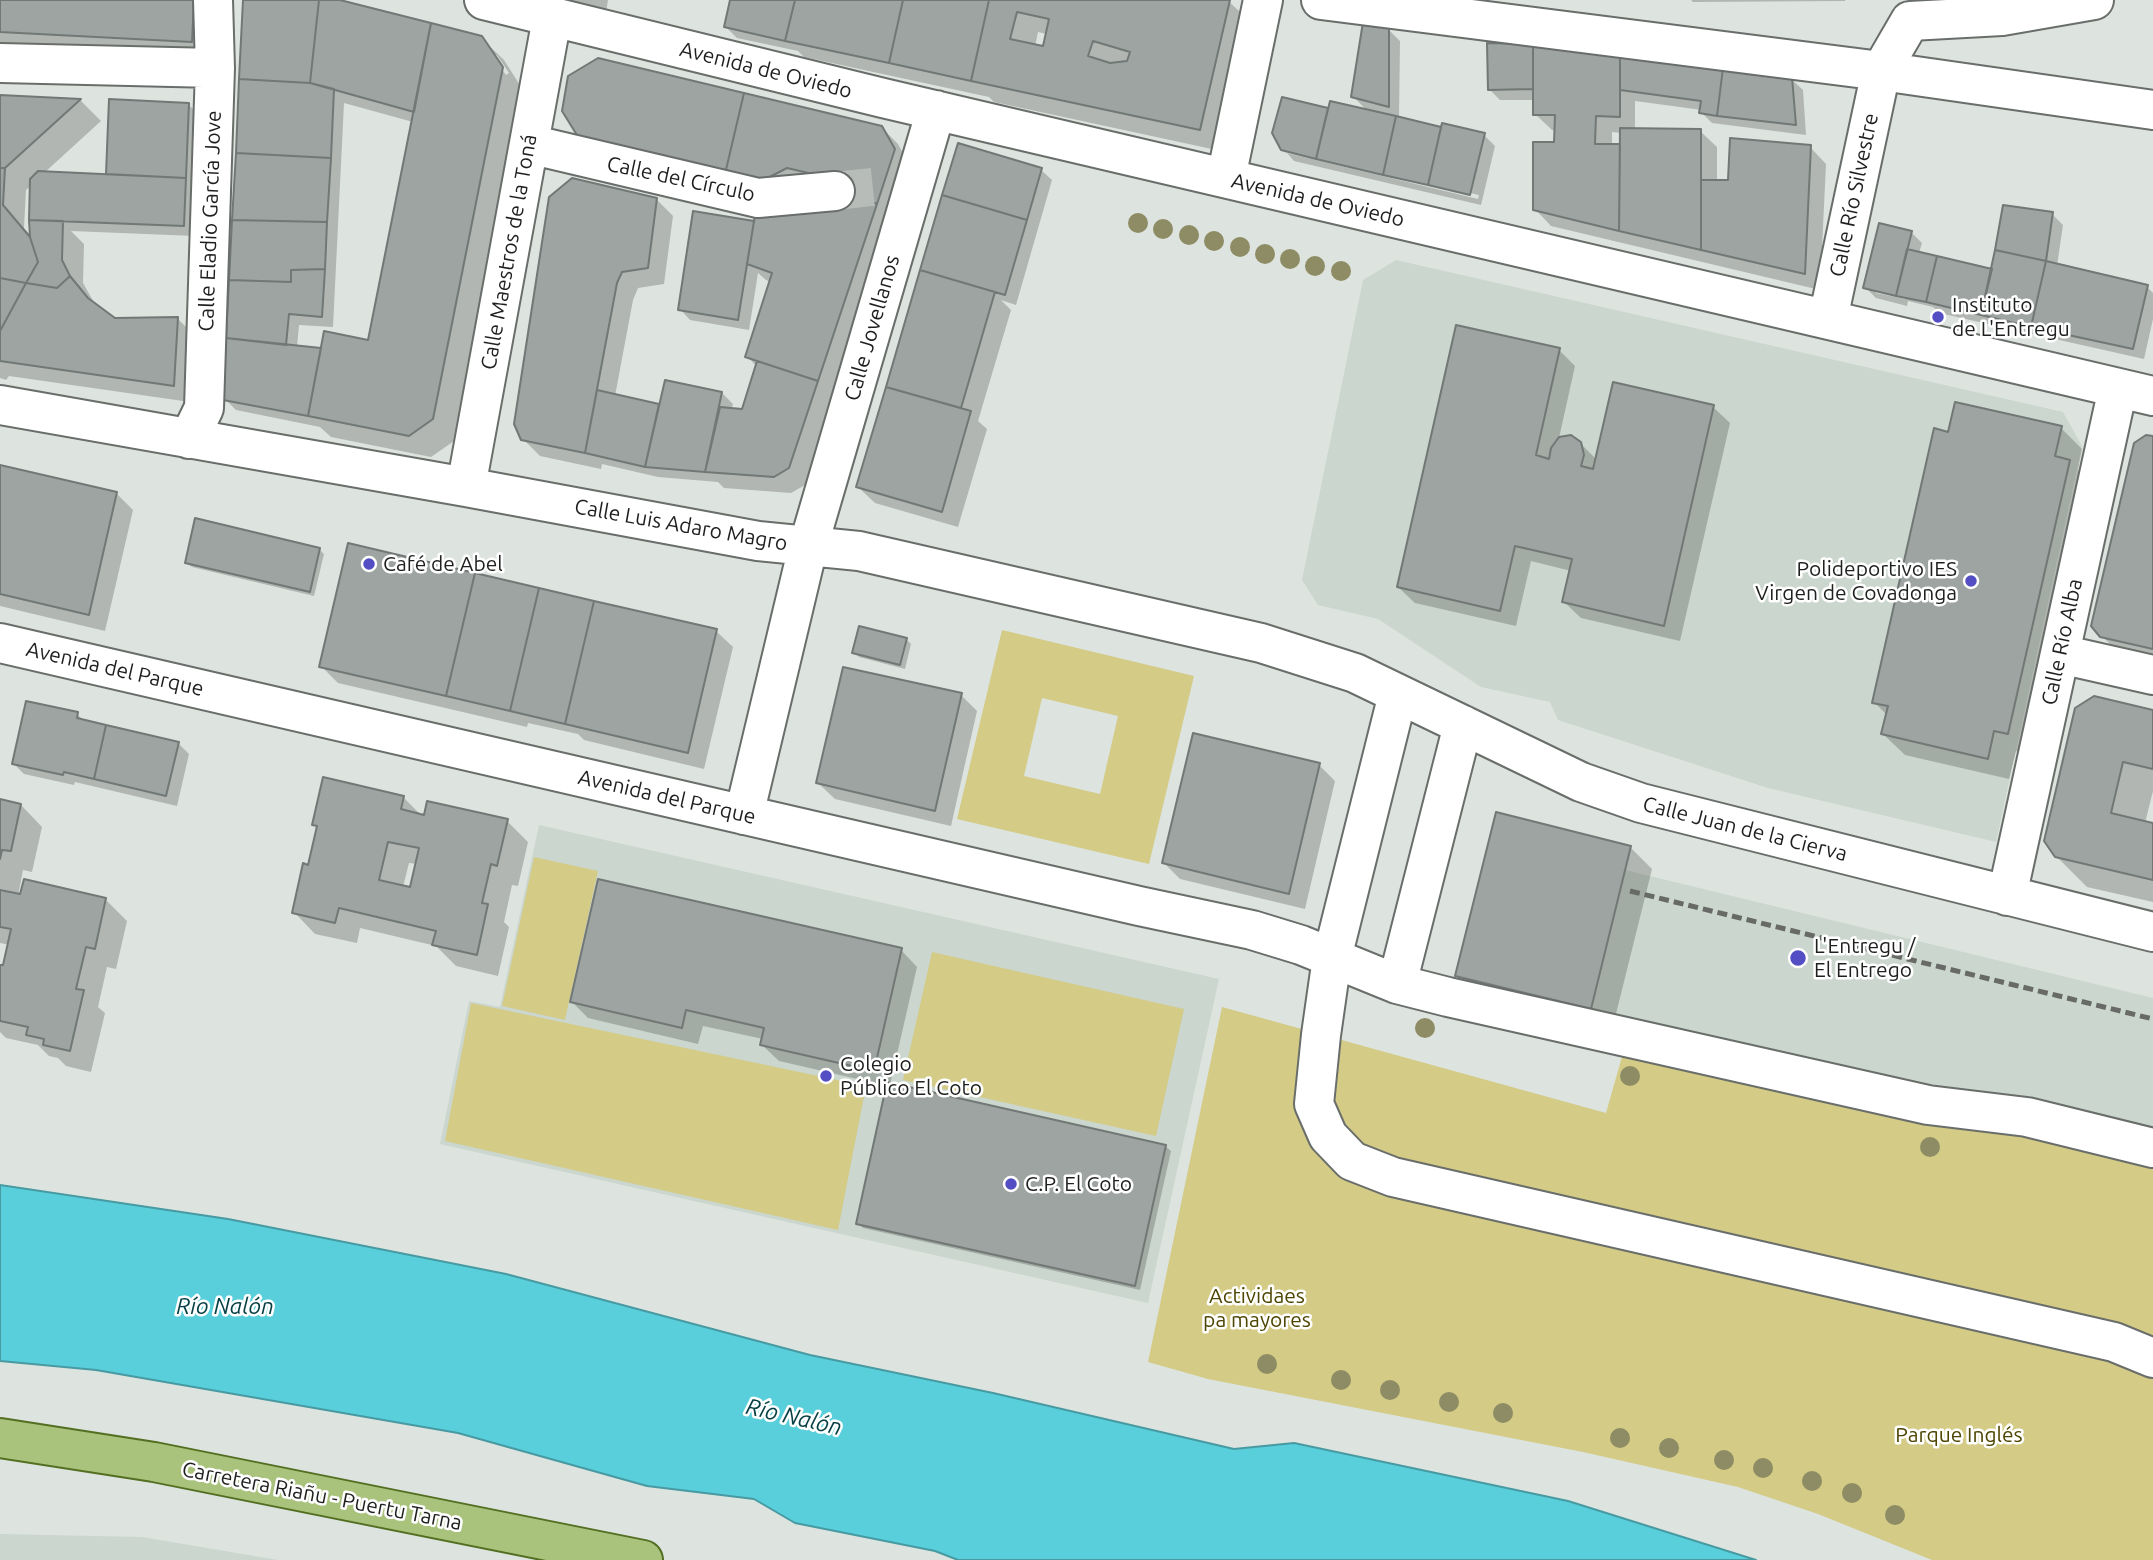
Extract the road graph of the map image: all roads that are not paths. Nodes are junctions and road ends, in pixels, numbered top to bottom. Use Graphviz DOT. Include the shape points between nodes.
graph roads {
  1 [pos="213,0"];
  2 [pos="484,0"];
  3 [pos="1263,0"];
  4 [pos="1321,0"];
  5 [pos="2094,0"];
  6 [pos="2039,4"];
  7 [pos="552,18"];
  8 [pos="0,63"];
  9 [pos="215,68"];
  10 [pos="1881,71"];
  11 [pos="936,110"];
  12 [pos="2153,110"];
  13 [pos="529,144"];
  14 [pos="1226,178"];
  15 [pos="835,191"];
  16 [pos="1828,319"];
  17 [pos="2135,392"];
  18 [pos="0,405"];
  19 [pos="189,439"];
  20 [pos="466,487"];
  21 [pos="808,547"];
  22 [pos="0,643"];
  23 [pos="2060,654"];
  24 [pos="1355,673"];
  25 [pos="2153,674"];
  26 [pos="1398,694"];
  27 [pos="1463,725"];
  28 [pos="744,815"];
  29 [pos="2007,896"];
  30 [pos="2153,932"];
  31 [pos="1332,958"];
  32 [pos="1397,984"];
  33 [pos="2153,1148"];
  34 [pos="2153,1358"];
  35 [pos="0,1438"];
  36 [pos="643,1560"];
  1 -- 9 [label="street, Calle Eladio García Jove"];
  2 -- 7 [label="street, Avenida de Oviedo"];
  3 -- 14 [label="street"];
  4 -- 10 [label="street"];
  5 -- 6 [label="street"];
  6 -- 10 [label="street, Calle Río Silvestre" via="2002,16 1910,22"];
  7 -- 11 [label="street, Avenida de Oviedo"];
  7 -- 13 [label="street, Calle Maestros de la Toná"];
  8 -- 9 [label="street"];
  9 -- 19 [label="street, Calle Eladio García Jove" via="204,408"];
  10 -- 12 [label="street"];
  10 -- 16 [label="street, Calle Río Silvestre"];
  11 -- 14 [label="street, Avenida de Oviedo"];
  11 -- 21 [label="street, Calle Jovellanos" via="898,185"];
  13 -- 15 [label="street, Calle del Círculo" via="758,198"];
  13 -- 20 [label="street, Calle Maestros de la Toná"];
  14 -- 16 [label="street, Avenida de Oviedo"];
  16 -- 17 [label="street, Avenida de Oviedo"];
  17 -- 23 [label="street, Calle Río Alba"];
  18 -- 19 [label="street, Calle Luis Adaro Magro"];
  19 -- 20 [label="street, Calle Luis Adaro Magro"];
  20 -- 21 [label="street, Calle Luis Adaro Magro"];
  21 -- 24 [label="street, Calle Luis Adaro Magro" via="859,551 1031,589 1261,643"];
  21 -- 28 [label="street, Calle Jovellanos"];
  22 -- 28 [label="street, Avenida del Parque"];
  23 -- 25 [label="street"];
  23 -- 29 [label="street, Calle Río Alba"];
  24 -- 26 [label="street, Calle Juan de la Cierva"];
  26 -- 27 [label="street, Calle Juan de la Cierva"];
  26 -- 31 [label="street"];
  27 -- 29 [label="street, Calle Juan de la Cierva" via="1581,782 1641,803"];
  27 -- 32 [label="street"];
  28 -- 31 [label="street, Avenida del Parque" via="1252,930"];
  29 -- 30 [label="street, Calle Juan de la Cierva"];
  31 -- 32 [label="street, Avenida del Parque"];
  31 -- 34 [label="street" via="1314,1104 1328,1136 1352,1161 1393,1177 2114,1342"];
  32 -- 33 [label="street, Avenida del Parque" via="1915,1102 2027,1117"];
  35 -- 36 [label="main road, Carretera Riañu - Puertu Tarna" via="154,1462"];
}
